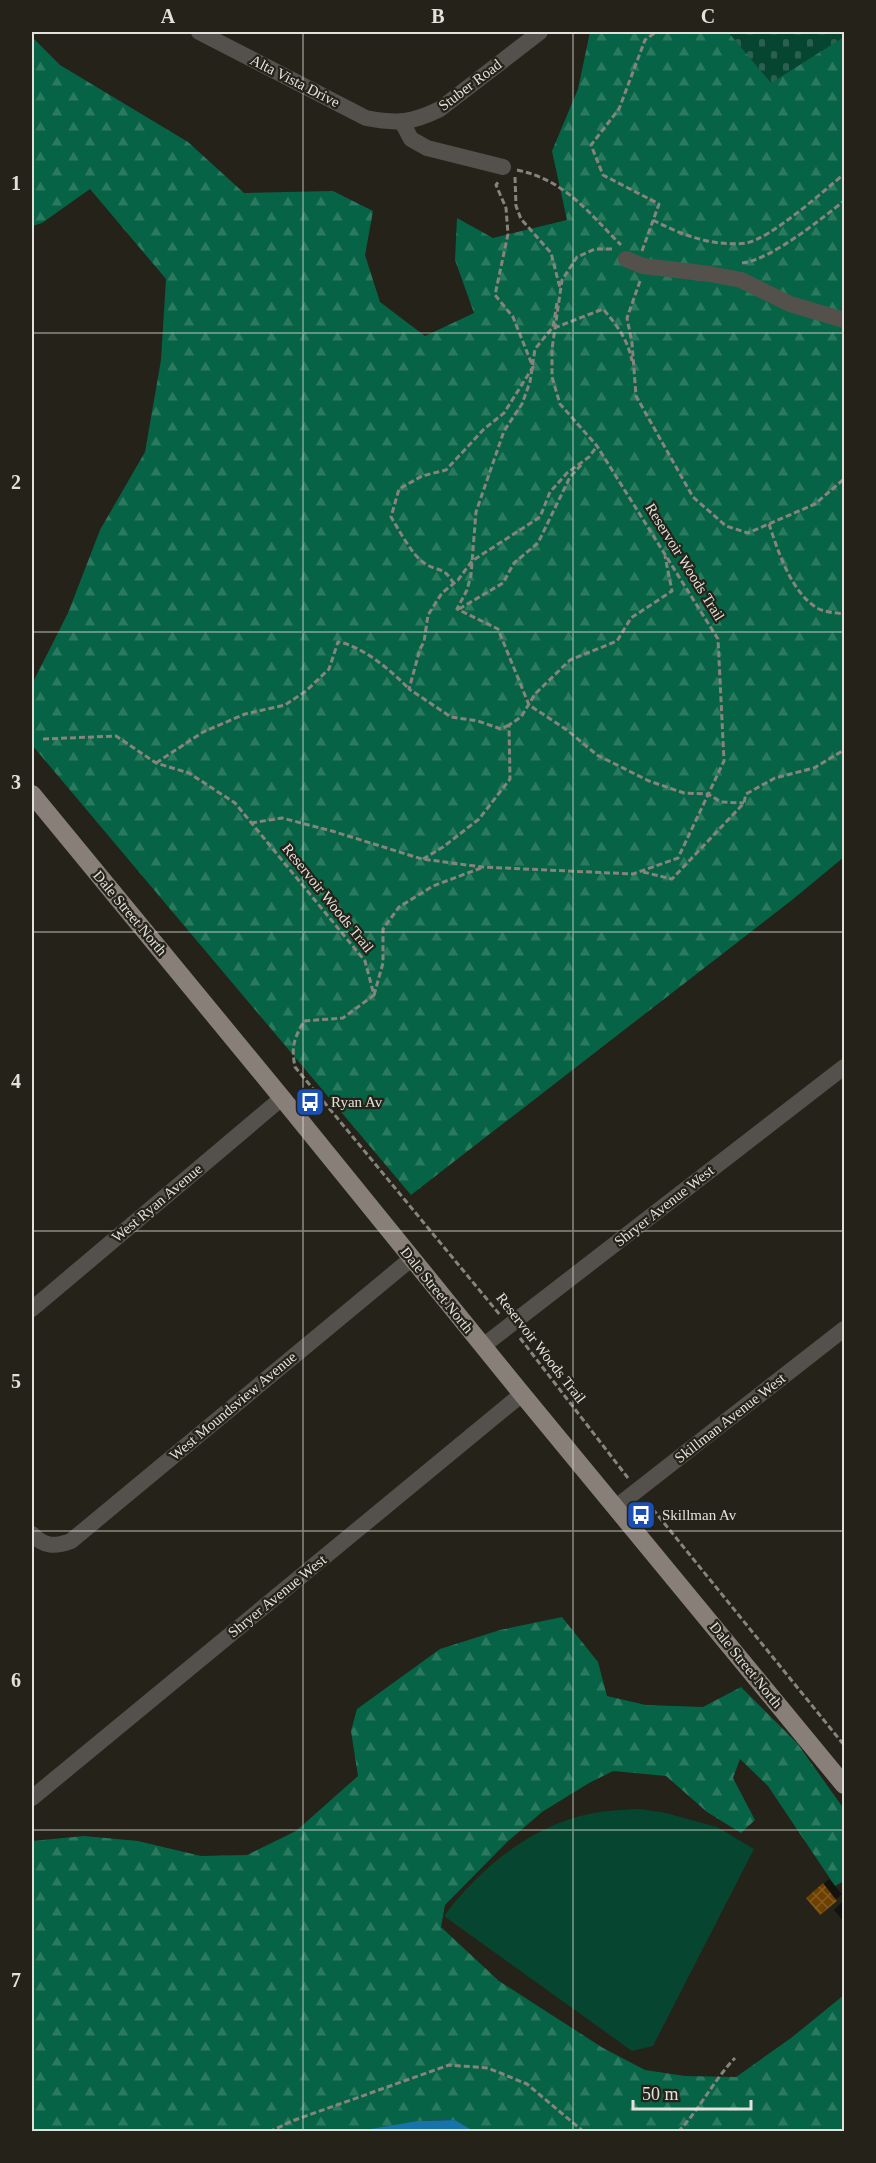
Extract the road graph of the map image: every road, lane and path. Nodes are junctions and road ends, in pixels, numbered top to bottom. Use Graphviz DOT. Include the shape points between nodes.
graph roads {
  1 [pos="199,32"];
  2 [pos="540,32"];
  3 [pos="656,32"];
  4 [pos="398,122"];
  5 [pos="509,168"];
  6 [pos="844,174"];
  7 [pos="844,201"];
  8 [pos="653,220"];
  9 [pos="626,259"];
  10 [pos="738,263"];
  11 [pos="643,266"];
  12 [pos="561,292"];
  13 [pos="844,320"];
  14 [pos="554,328"];
  15 [pos="532,367"];
  16 [pos="635,382"];
  17 [pos="597,446"];
  18 [pos="589,457"];
  19 [pos="844,479"];
  20 [pos="769,524"];
  21 [pos="665,552"];
  22 [pos="472,561"];
  23 [pos="454,584"];
  24 [pos="457,609"];
  25 [pos="844,614"];
  26 [pos="409,689"];
  27 [pos="529,705"];
  28 [pos="510,725"];
  29 [pos="44,739"];
  30 [pos="844,750"];
  31 [pos="156,763"];
  32 [pos="32,794"];
  33 [pos="708,794"];
  34 [pos="744,803"];
  35 [pos="250,823"];
  36 [pos="422,860"];
  37 [pos="482,867"];
  38 [pos="641,871"];
  39 [pos="374,995"];
  40 [pos="844,1067"];
  41 [pos="282,1098"];
  42 [pos="411,1259"];
  43 [pos="32,1309"];
  44 [pos="509,1325"];
  45 [pos="844,1329"];
  46 [pos="483,1346"];
  47 [pos="522,1394"];
  48 [pos="637,1490"];
  49 [pos="616,1507"];
  50 [pos="32,1534"];
  51 [pos="844,1744"];
  52 [pos="844,1785"];
  53 [pos="32,1798"];
  54 [pos="735,2058"];
  55 [pos="269,2132"];
  56 [pos="584,2132"];
  57 [pos="678,2132"];
  1 -- 4 [label="street, Alta Vista Drive" via="366,118"];
  2 -- 4 [label="street, Stuber Road" via="440,109 422,118"];
  3 -- 8 [label="path" via="645,40 619,109 591,145 603,175 659,204"];
  4 -- 5 [label="street" via="411,139 427,148"];
  5 -- 12 [label="path" via="521,219 551,253"];
  5 -- 12 [label="path, Reservoir Woods Trail" via="562,187 624,249 596,249 577,257 562,280"];
  5 -- 15 [label="path" via="496,185 506,208 508,234 495,295 513,317"];
  6 -- 8 [label="path" via="768,233 748,243 699,239"];
  7 -- 10 [label="path" via="770,252"];
  8 -- 11 [label="path" via="641,255"];
  9 -- 11 [label="street"];
  11 -- 13 [label="street" via="741,280 790,304"];
  11 -- 16 [label="path" via="627,318"];
  12 -- 14 [label="path, Reservoir Woods Trail"];
  14 -- 15 [label="path" via="535,349"];
  14 -- 16 [label="path" via="603,309 619,327 630,349"];
  14 -- 17 [label="path, Reservoir Woods Trail" via="552,377 560,404"];
  15 -- 22 [label="path" via="522,405 504,431 476,512"];
  15 -- 23 [label="path" via="504,413 446,470 422,476 399,489 391,517 423,563 447,572"];
  16 -- 20 [label="path" via="636,396 693,497 726,526 748,533"];
  17 -- 18 [label="path"];
  17 -- 21 [label="path, Reservoir Woods Trail"];
  18 -- 22 [label="path" via="550,492 540,517"];
  18 -- 24 [label="path" via="570,477 538,543 514,563 503,583"];
  19 -- 20 [label="path" via="815,504"];
  20 -- 25 [label="path" via="780,558 802,593 818,608"];
  21 -- 27 [label="path" via="672,591 631,618 617,640 570,660"];
  21 -- 33 [label="path, Reservoir Woods Trail" via="718,639 724,761"];
  22 -- 23 [label="path"];
  22 -- 24 [label="path" via="467,590"];
  23 -- 26 [label="path" via="442,593 428,615"];
  24 -- 27 [label="path" via="498,629"];
  26 -- 28 [label="path" via="451,717 501,729"];
  26 -- 31 [label="path" via="371,658 347,643 338,642 323,677 292,701 245,714 203,732"];
  27 -- 28 [label="path"];
  27 -- 33 [label="path" via="597,755 649,781 684,793"];
  28 -- 36 [label="path" via="510,779 479,819"];
  29 -- 31 [label="path, Reservoir Woods Trail" via="116,736"];
  30 -- 34 [label="path" via="814,768 775,778 746,794"];
  31 -- 35 [label="path, Reservoir Woods Trail" via="189,773 235,803"];
  32 -- 41 [label="main road, Dale Street North"];
  33 -- 34 [label="path" via="721,802"];
  33 -- 38 [label="path, Reservoir Woods Trail" via="678,858"];
  34 -- 38 [label="path" via="672,879"];
  35 -- 36 [label="path, Reservoir Woods Trail" via="282,818"];
  35 -- 39 [label="path, Reservoir Woods Trail" via="365,962"];
  36 -- 37 [label="path, Reservoir Woods Trail"];
  37 -- 38 [label="path, Reservoir Woods Trail" via="633,874"];
  37 -- 39 [label="path, Reservoir Woods Trail" via="433,886 399,907 383,929 383,963"];
  39 -- 44 [label="path, Reservoir Woods Trail" via="343,1018 304,1021 294,1040 295,1067"];
  40 -- 44 [label="street, Shryer Avenue West"];
  41 -- 42 [label="main road, Dale Street North"];
  41 -- 43 [label="street, West Ryan Avenue"];
  42 -- 46 [label="main road, Dale Street North"];
  42 -- 50 [label="street, West Moundsview Avenue" via="71,1541 51,1546"];
  44 -- 46 [label="street, Shryer Avenue West"];
  44 -- 48 [label="path, Reservoir Woods Trail"];
  45 -- 48 [label="street, Skillman Avenue West"];
  46 -- 47 [label="main road, Dale Street North"];
  47 -- 49 [label="main road, Dale Street North"];
  47 -- 53 [label="street, Shryer Avenue West"];
  48 -- 49 [label="street, Skillman Avenue West"];
  48 -- 51 [label="path, Reservoir Woods Trail"];
  49 -- 52 [label="main road, Dale Street North"];
  54 -- 57 [label="path"];
  55 -- 56 [label="path" via="449,2065 488,2068 526,2084"];
}
